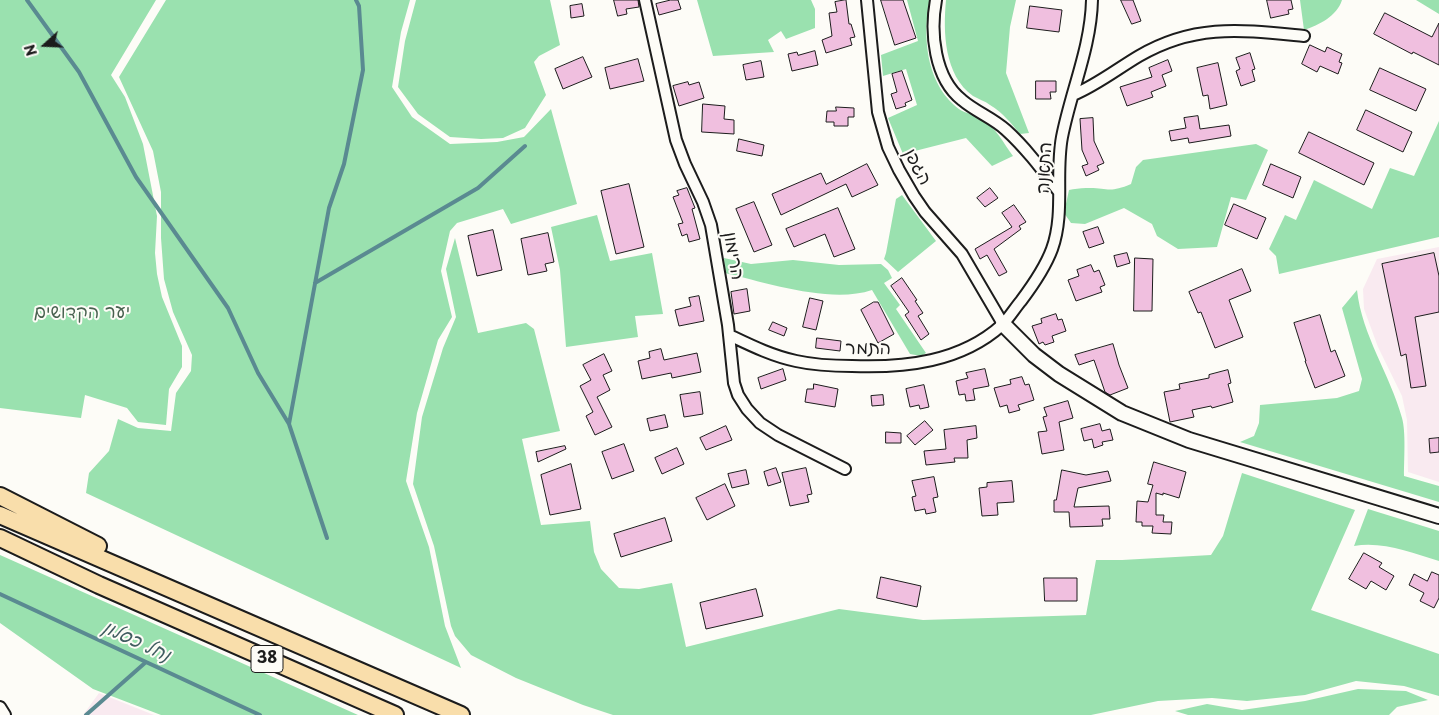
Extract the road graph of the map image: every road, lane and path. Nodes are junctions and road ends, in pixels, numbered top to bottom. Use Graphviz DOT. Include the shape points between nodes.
graph roads {
  1 [pos="646,0"];
  2 [pos="867,0"];
  3 [pos="936,0"];
  4 [pos="1092,0"];
  5 [pos="1304,36"];
  6 [pos="1073,95"];
  7 [pos="1059,192"];
  8 [pos="1003,324"];
  9 [pos="729,336"];
  10 [pos="845,470"];
  11 [pos="0,496"];
  12 [pos="0,515"];
  13 [pos="1439,516"];
  14 [pos="0,539"];
  15 [pos="238,618"];
  16 [pos="0,708"];
  17 [pos="5,715"];
  18 [pos="395,715"];
  19 [pos="461,715"];
  1 -- 9 [label="street, הרימון" via="676,140 711,225"];
  2 -- 8 [label="street, הגפן" via="878,112 888,147 914,196 962,254"];
  3 -- 7 [label="street" via="936,52 944,80 963,101 1008,131"];
  4 -- 6 [label="street, התאנה" via="1086,45"];
  5 -- 6 [label="street" via="1237,30 1187,35 1140,55"];
  6 -- 7 [label="street, התאנה" via="1062,136"];
  7 -- 8 [label="street, התאנה" via="1060,213 1052,250 1034,284"];
  8 -- 9 [label="street, התמר" via="946,357 891,367 830,366 796,361"];
  8 -- 13 [label="main road" via="1059,374 1122,413 1189,440"];
  9 -- 10 [label="street, הרימון" via="734,383 747,409 778,435"];
  11 -- 15 [label="highway"];
  12 -- 15 [label="highway, 38"];
  14 -- 18 [label="highway, 38"];
  15 -- 19 [label="highway, 38"];
  16 -- 17 [label="street"];
}
